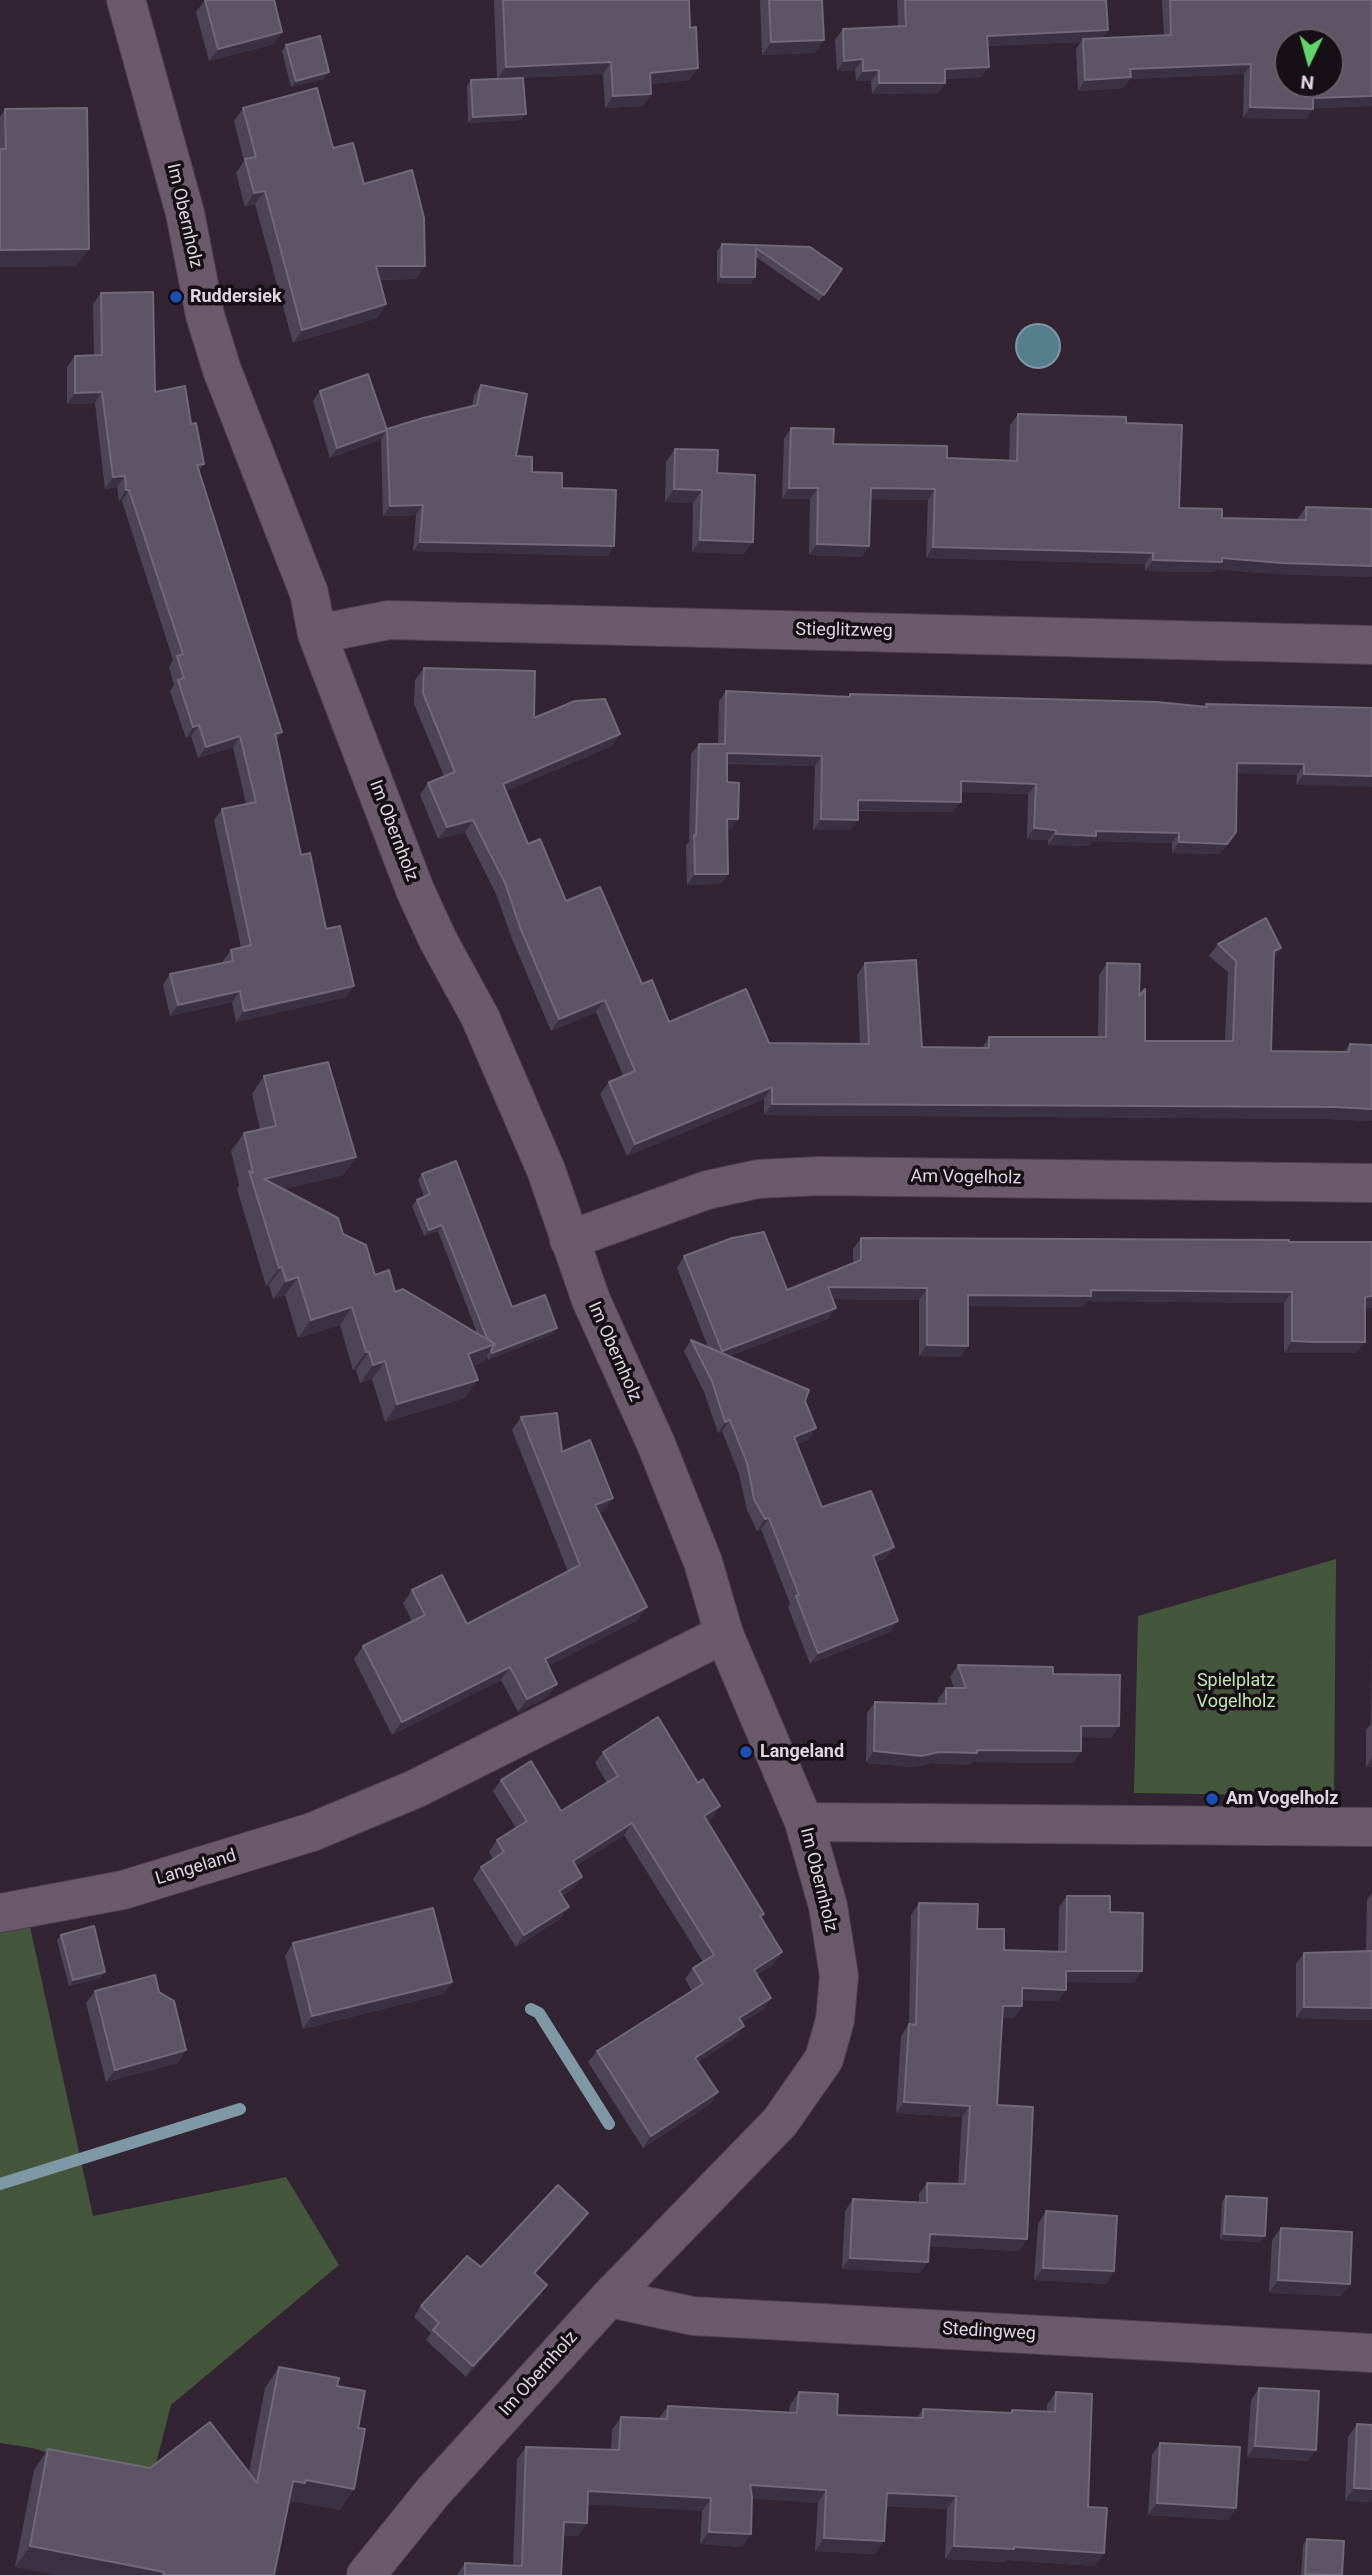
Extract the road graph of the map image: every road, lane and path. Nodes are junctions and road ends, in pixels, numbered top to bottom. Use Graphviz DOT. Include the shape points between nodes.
graph roads {
  1 [pos="126,0"];
  2 [pos="317,634"];
  3 [pos="1372,645"];
  4 [pos="1372,1183"];
  5 [pos="569,1240"];
  6 [pos="724,1633"];
  7 [pos="804,1822"];
  8 [pos="1372,1827"];
  9 [pos="0,1913"];
  10 [pos="609,2298"];
  11 [pos="1372,2353"];
  12 [pos="366,2575"];
  1 -- 2 [label="street, Im Obernholz" via="186,213 205,315 309,593"];
  2 -- 3 [label="street, Stieglitzweg" via="389,620"];
  2 -- 5 [label="street, Im Obernholz" via="415,890 480,1017 546,1170"];
  4 -- 5 [label="street, Am Vogelholz" via="758,1179 707,1190"];
  5 -- 6 [label="street, Im Obernholz" via="703,1562"];
  6 -- 7 [label="street, Im Obernholz"];
  6 -- 9 [label="street, Langeland" via="415,1789 312,1832 123,1890"];
  7 -- 8 [label="street"];
  7 -- 10 [label="street, Im Obernholz" via="828,1906 839,1976 835,2020 824,2059 780,2122"];
  10 -- 11 [label="street, Stedingweg" via="693,2316"];
  10 -- 12 [label="street, Im Obernholz" via="433,2492"];
}
